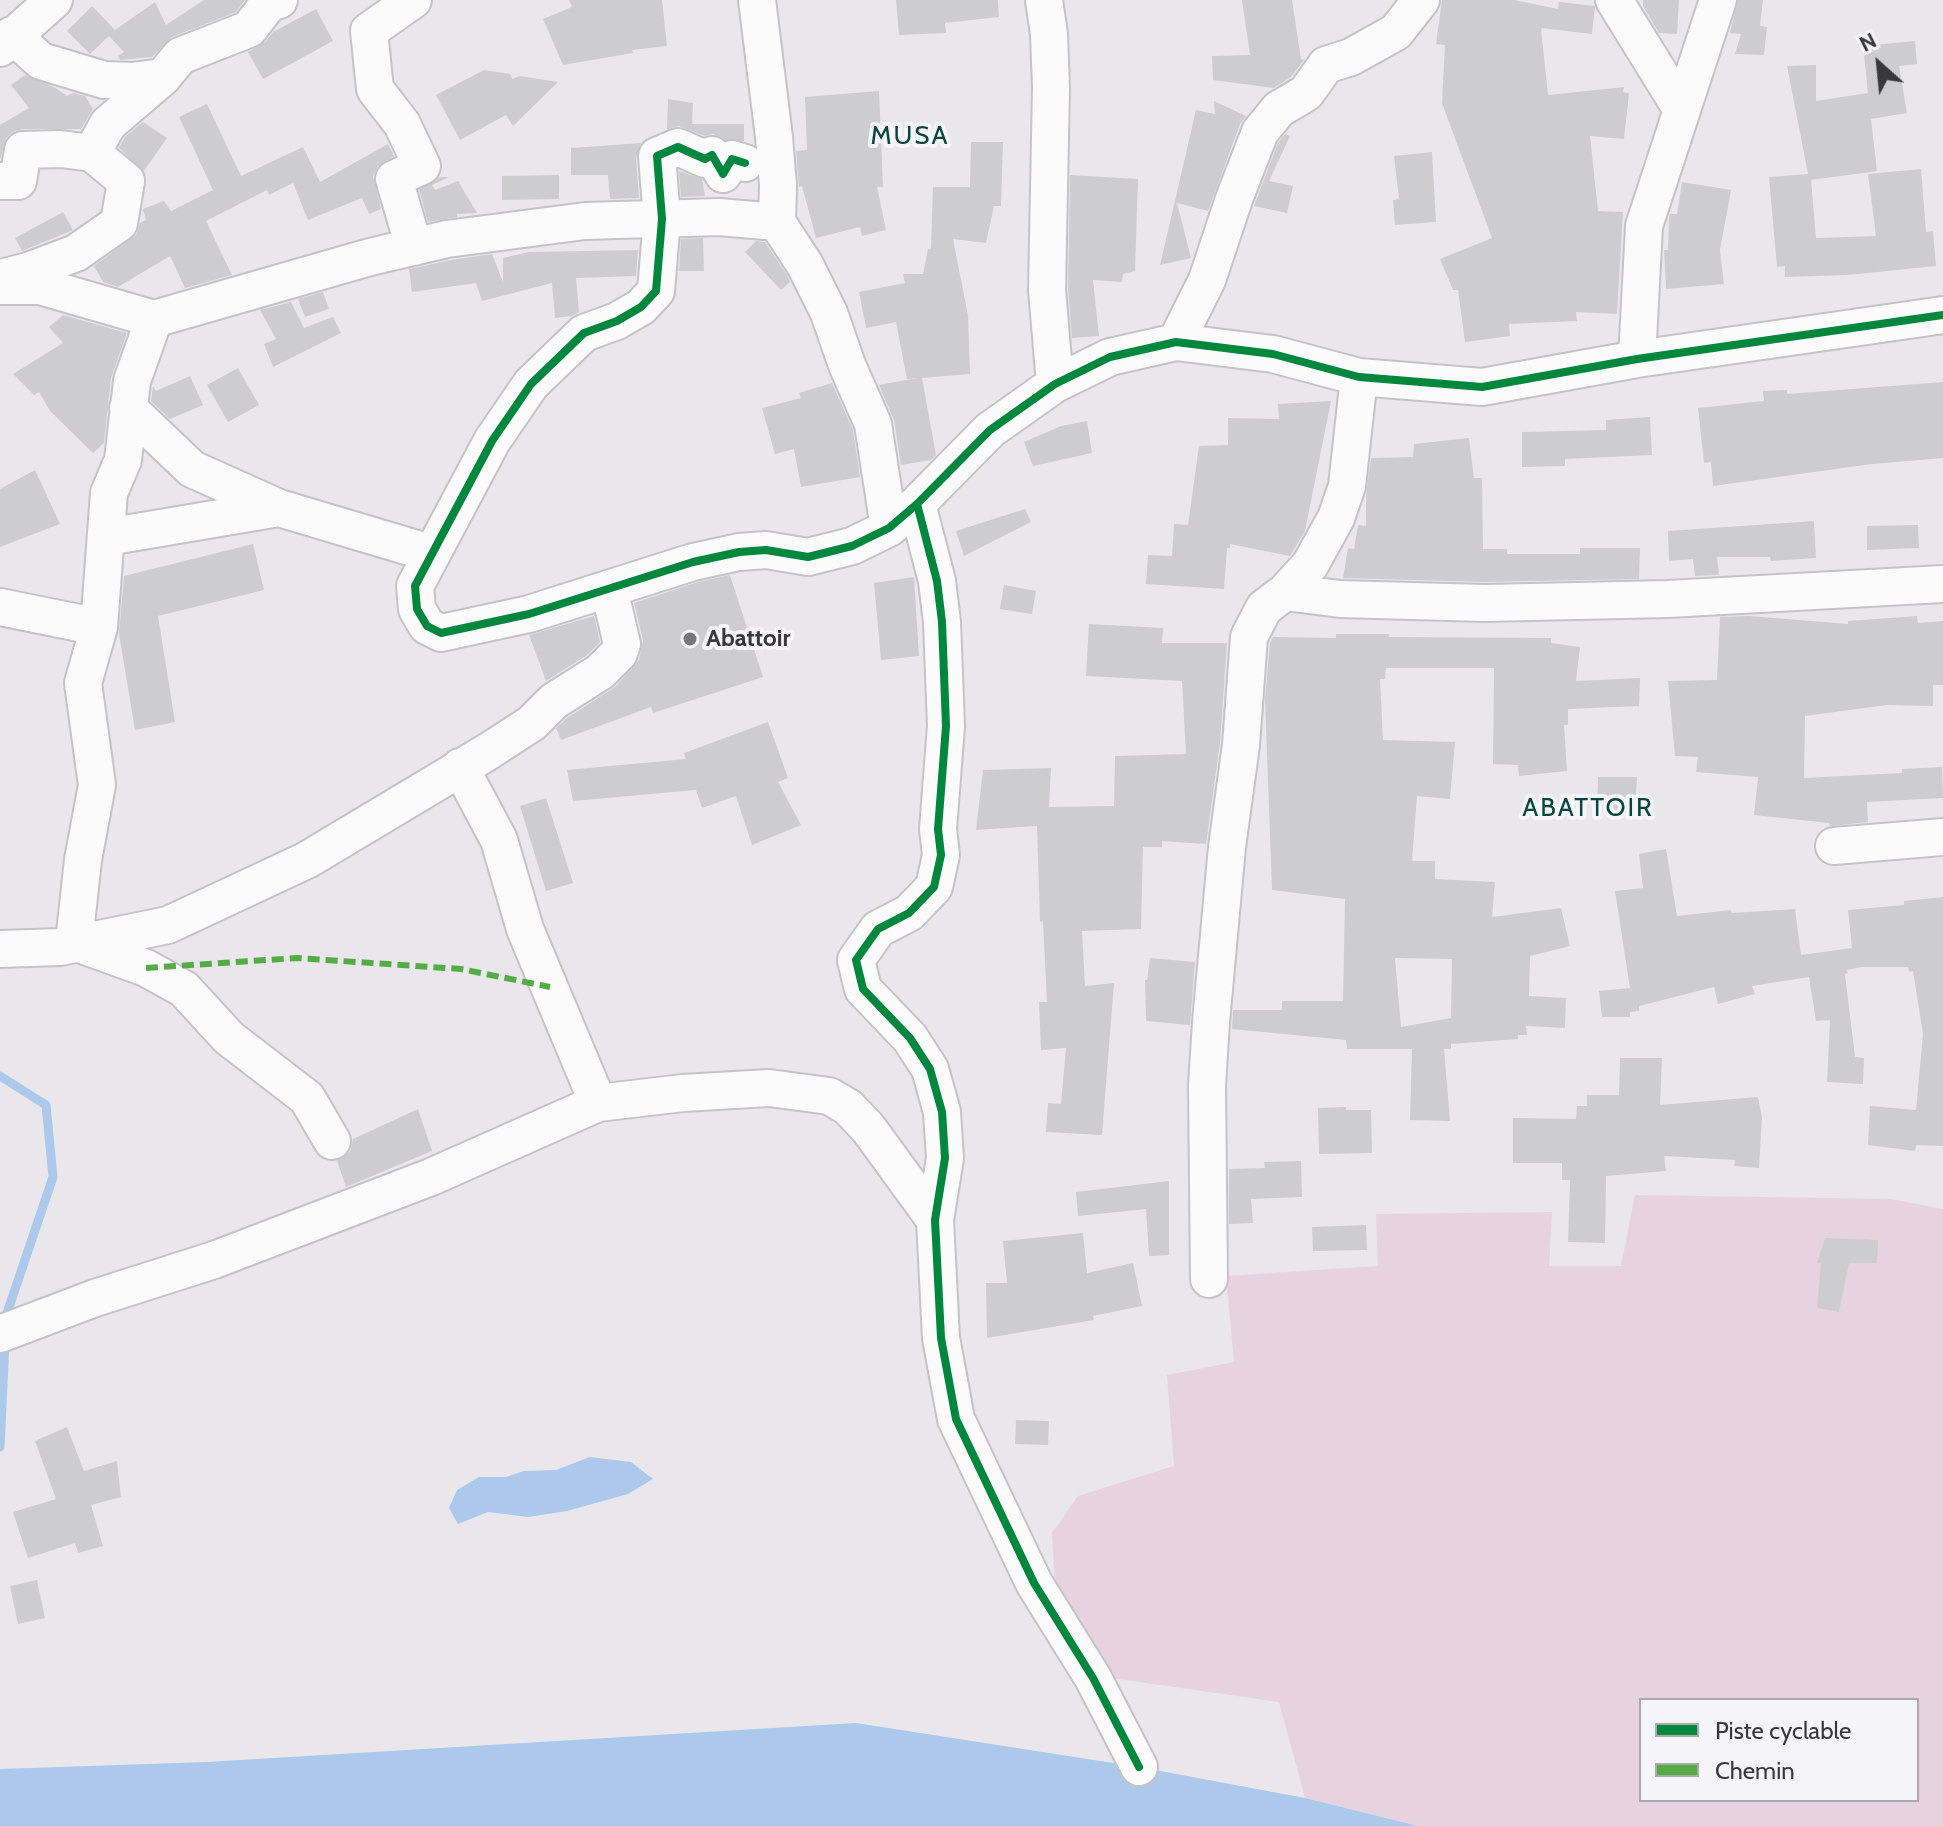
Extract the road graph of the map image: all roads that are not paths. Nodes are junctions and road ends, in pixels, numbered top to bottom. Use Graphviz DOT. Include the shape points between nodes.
graph roads {
  1 [pos="54,0"];
  2 [pos="279,0"];
  3 [pos="413,0"];
  4 [pos="757,0"];
  5 [pos="1044,0"];
  6 [pos="1421,0"];
  7 [pos="1614,0"];
  8 [pos="1718,0"];
  9 [pos="6,41"];
  10 [pos="163,77"];
  11 [pos="1682,110"];
  12 [pos="92,153"];
  13 [pos="745,163"];
  14 [pos="0,181"];
  15 [pos="662,219"];
  16 [pos="777,222"];
  17 [pos="414,247"];
  18 [pos="0,278"];
  19 [pos="0,286"];
  20 [pos="1943,315"];
  21 [pos="154,319"];
  22 [pos="1176,342"];
  23 [pos="1637,359"];
  24 [pos="1359,377"];
  25 [pos="1055,384"];
  26 [pos="128,408"];
  27 [pos="917,504"];
  28 [pos="279,508"];
  29 [pos="889,528"];
  30 [pos="107,537"];
  31 [pos="430,553"];
  32 [pos="1943,584"];
  33 [pos="609,589"];
  34 [pos="1285,592"];
  35 [pos="0,607"];
  36 [pos="99,627"];
  37 [pos="460,767"];
  38 [pos="1943,837"];
  39 [pos="1834,846"];
  40 [pos="74,942"];
  41 [pos="0,949"];
  42 [pos="598,1103"];
  43 [pos="332,1141"];
  44 [pos="935,1220"];
  45 [pos="1209,1279"];
  46 [pos="0,1334"];
  47 [pos="1139,1767"];
  1 -- 9 [label="street"];
  2 -- 10 [label="street" via="269,3 249,29 180,56"];
  3 -- 17 [label="street" via="369,31 375,89 402,124 422,166 394,179"];
  4 -- 16 [label="street" via="774,137"];
  5 -- 25 [label="street" via="1051,88 1047,290"];
  6 -- 22 [label="street" via="1396,32 1326,65 1306,93 1279,109 1260,132 1207,280"];
  7 -- 11 [label="street"];
  8 -- 11 [label="street"];
  9 -- 10 [label="street" via="41,61 104,80"];
  10 -- 12 [label="street" via="108,124"];
  11 -- 23 [label="street" via="1644,226"];
  12 -- 14 [label="street" via="23,150 18,181"];
  12 -- 18 [label="street" via="126,181 119,223 76,253"];
  13 -- 15 [label="street" via="732,159 723,174 712,155 705,159 678,147 657,156"];
  15 -- 16 [label="street"];
  15 -- 17 [label="street" via="522,228"];
  15 -- 31 [label="street" via="656,291 641,307 584,333 531,384 492,441"];
  16 -- 29 [label="street" via="829,313 873,424"];
  17 -- 21 [label="street"];
  19 -- 21 [label="street" via="40,286"];
  20 -- 23 [label="street"];
  21 -- 26 [label="street"];
  22 -- 24 [label="street" via="1273,354"];
  22 -- 25 [label="street" via="1110,357"];
  23 -- 24 [label="street" via="1482,387"];
  24 -- 34 [label="street" via="1347,486 1336,518 1310,565"];
  25 -- 27 [label="street" via="990,430"];
  26 -- 28 [label="street" via="192,469"];
  26 -- 30 [label="street" via="123,460 109,493"];
  27 -- 29 [label="street"];
  27 -- 44 [label="street" via="942,622 946,726 938,829 941,855 934,887 909,913 878,929 856,960 863,989 910,1038 930,1069 942,1112 945,1158"];
  28 -- 30 [label="street"];
  28 -- 31 [label="street"];
  29 -- 33 [label="street" via="852,546 808,557 739,552"];
  30 -- 36 [label="street"];
  31 -- 33 [label="street" via="415,586 417,609 427,626 441,633"];
  32 -- 34 [label="street" via="1485,603"];
  33 -- 37 [label="street" via="622,644 619,653 532,723"];
  34 -- 45 [label="street" via="1264,608 1249,637 1209,1054"];
  35 -- 36 [label="street"];
  36 -- 40 [label="street" via="83,683 97,785"];
  37 -- 40 [label="street" via="307,860 220,902 168,925"];
  37 -- 42 [label="street" via="499,840 525,929"];
  38 -- 39 [label="street"];
  40 -- 41 [label="street"];
  40 -- 43 [label="street" via="146,968 184,989 229,1038 307,1098"];
  42 -- 44 [label="street" via="769,1088 829,1096 868,1128"];
  42 -- 46 [label="street" via="416,1183"];
  44 -- 47 [label="street" via="941,1338 956,1419 1034,1583 1093,1678"];
}
